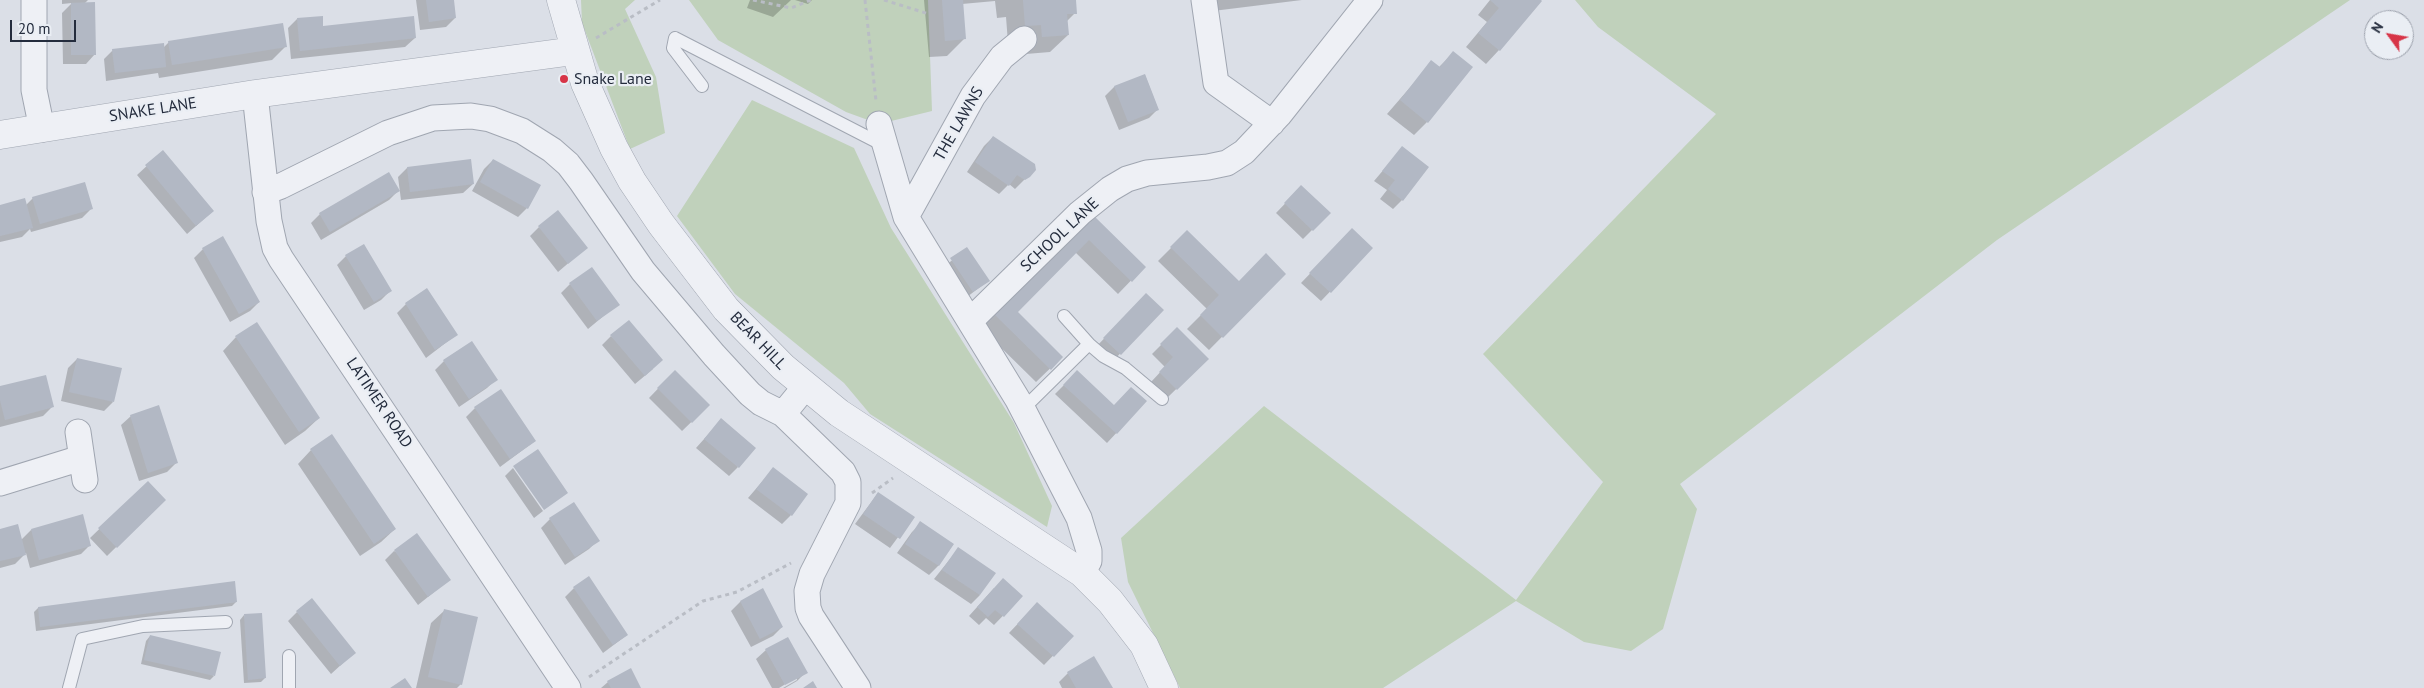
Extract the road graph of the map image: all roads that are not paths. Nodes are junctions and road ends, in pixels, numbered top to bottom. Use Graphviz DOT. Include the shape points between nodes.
graph roads {
  1 [pos="34,0"];
  2 [pos="561,0"];
  3 [pos="1204,0"];
  4 [pos="1370,0"];
  5 [pos="1024,39"];
  6 [pos="574,51"];
  7 [pos="702,86"];
  8 [pos="255,94"];
  9 [pos="1272,123"];
  10 [pos="42,129"];
  11 [pos="0,135"];
  12 [pos="882,135"];
  13 [pos="264,192"];
  14 [pos="906,217"];
  15 [pos="1064,316"];
  16 [pos="971,320"];
  17 [pos="1089,344"];
  18 [pos="805,387"];
  19 [pos="1162,399"];
  20 [pos="1023,410"];
  21 [pos="783,414"];
  22 [pos="78,432"];
  23 [pos="0,483"];
  24 [pos="1082,573"];
  25 [pos="226,622"];
  26 [pos="289,656"];
  27 [pos="564,683"];
  28 [pos="69,688"];
  29 [pos="289,688"];
  30 [pos="858,688"];
  31 [pos="1164,688"];
  1 -- 10 [label="street" via="34,90"];
  2 -- 6 [label="street, BEAR HILL"];
  3 -- 9 [label="street" via="1216,83"];
  4 -- 9 [label="street, SCHOOL LANE"];
  5 -- 14 [label="street, THE LAWNS" via="1002,57 973,96"];
  6 -- 8 [label="street, SNAKE LANE"];
  6 -- 18 [label="street, BEAR HILL" via="614,148 661,224 726,309"];
  7 -- 12 [label="lane" via="673,48 675,38"];
  8 -- 10 [label="street, SNAKE LANE"];
  8 -- 13 [label="street, LATIMER ROAD"];
  9 -- 16 [label="street, SCHOOL LANE" via="1244,152 1227,163 1147,173 1110,188 1080,213"];
  10 -- 11 [label="street, SNAKE LANE"];
  12 -- 14 [label="street"];
  13 -- 21 [label="street" via="411,124 434,118 471,116 506,124 536,139 568,164 643,272 687,326 750,394"];
  13 -- 27 [label="street, LATIMER ROAD" via="272,237 280,259"];
  14 -- 16 [label="street"];
  15 -- 17 [label="lane"];
  16 -- 20 [label="street"];
  17 -- 19 [label="lane"];
  17 -- 20 [label="lane"];
  18 -- 21 [label="street"];
  18 -- 24 [label="street, BEAR HILL" via="913,464"];
  20 -- 24 [label="street" via="1079,518 1088,542 1088,560"];
  21 -- 30 [label="street" via="843,472 848,482 850,492 845,513 812,574 808,608 810,616"];
  22 -- 23 [label="street" via="83,469"];
  24 -- 31 [label="street, BEAR HILL" via="1110,601 1144,645"];
  25 -- 28 [label="lane" via="143,626 82,639"];
  26 -- 29 [label="lane"];
}
